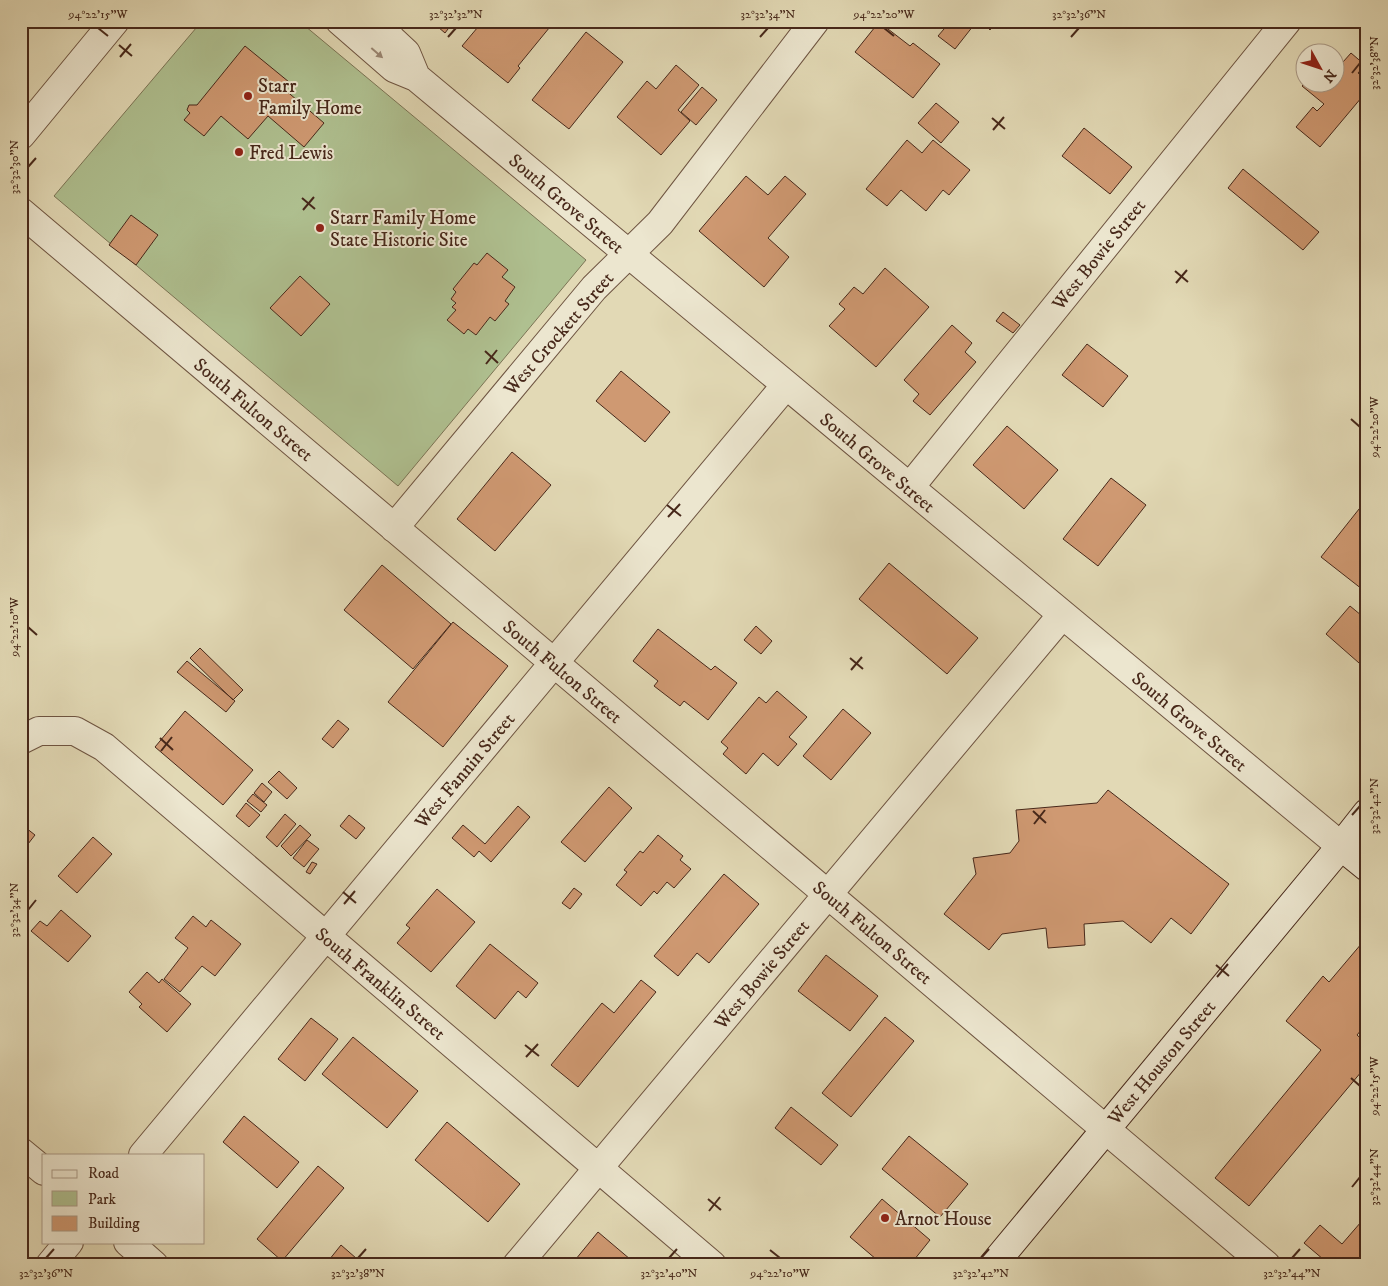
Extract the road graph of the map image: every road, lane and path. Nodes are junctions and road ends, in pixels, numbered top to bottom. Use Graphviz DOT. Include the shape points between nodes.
graph roads {
  1 [pos="116,21"];
  2 [pos="340,21"];
  3 [pos="380,21"];
  4 [pos="816,21"];
  5 [pos="1287,21"];
  6 [pos="416,77"];
  7 [pos="21,135"];
  8 [pos="21,212"];
  9 [pos="629,254"];
  10 [pos="786,385"];
  11 [pos="910,487"];
  12 [pos="394,528"];
  13 [pos="1062,615"];
  14 [pos="554,663"];
  15 [pos="30,736"];
  16 [pos="1367,813"];
  17 [pos="1341,846"];
  18 [pos="1367,868"];
  19 [pos="828,894"];
  20 [pos="326,936"];
  21 [pos="1106,1129"];
  22 [pos="21,1152"];
  23 [pos="143,1154"];
  24 [pos="598,1168"];
  25 [pos="42,1169"];
  26 [pos="67,1244"];
  27 [pos="130,1244"];
  28 [pos="50,1265"];
  29 [pos="154,1265"];
  30 [pos="517,1265"];
  31 [pos="712,1265"];
  32 [pos="993,1265"];
  33 [pos="1266,1265"];
  1 -- 7 [label="street"];
  2 -- 6 [label="street, South Grove Street, one-way" via="394,68"];
  3 -- 6 [label="street, South Grove Street" via="391,39 406,52"];
  4 -- 9 [label="street, West Crockett Street" via="660,223"];
  5 -- 11 [label="street, West Bowie Street"];
  6 -- 9 [label="street, South Grove Street"];
  8 -- 12 [label="street, South Fulton Street"];
  9 -- 10 [label="street, South Grove Street"];
  9 -- 12 [label="street, West Crockett Street" via="594,288"];
  10 -- 11 [label="street, South Grove Street"];
  10 -- 14 [label="street, West Fannin Street"];
  11 -- 13 [label="street, South Grove Street"];
  12 -- 14 [label="street, South Fulton Street"];
  13 -- 17 [label="street, South Grove Street"];
  13 -- 19 [label="street, West Bowie Street"];
  14 -- 19 [label="street, South Fulton Street"];
  14 -- 20 [label="street, West Fannin Street"];
  15 -- 20 [label="street, South Franklin Street" via="76,731 104,747"];
  16 -- 17 [label="street, West Houston Street"];
  17 -- 18 [label="street, South Grove Street"];
  17 -- 21 [label="street, West Houston Street"];
  19 -- 21 [label="street, South Fulton Street"];
  19 -- 24 [label="street, West Bowie Street"];
  20 -- 23 [label="street, West Fannin Street"];
  20 -- 24 [label="street, South Franklin Street"];
  21 -- 32 [label="street, West Houston Street"];
  21 -- 33 [label="street, South Fulton Street"];
  22 -- 25 [label="street"];
  24 -- 30 [label="street, West Bowie Street"];
  24 -- 31 [label="street, South Franklin Street"];
  26 -- 28 [label="street"];
  27 -- 29 [label="street"];
}
